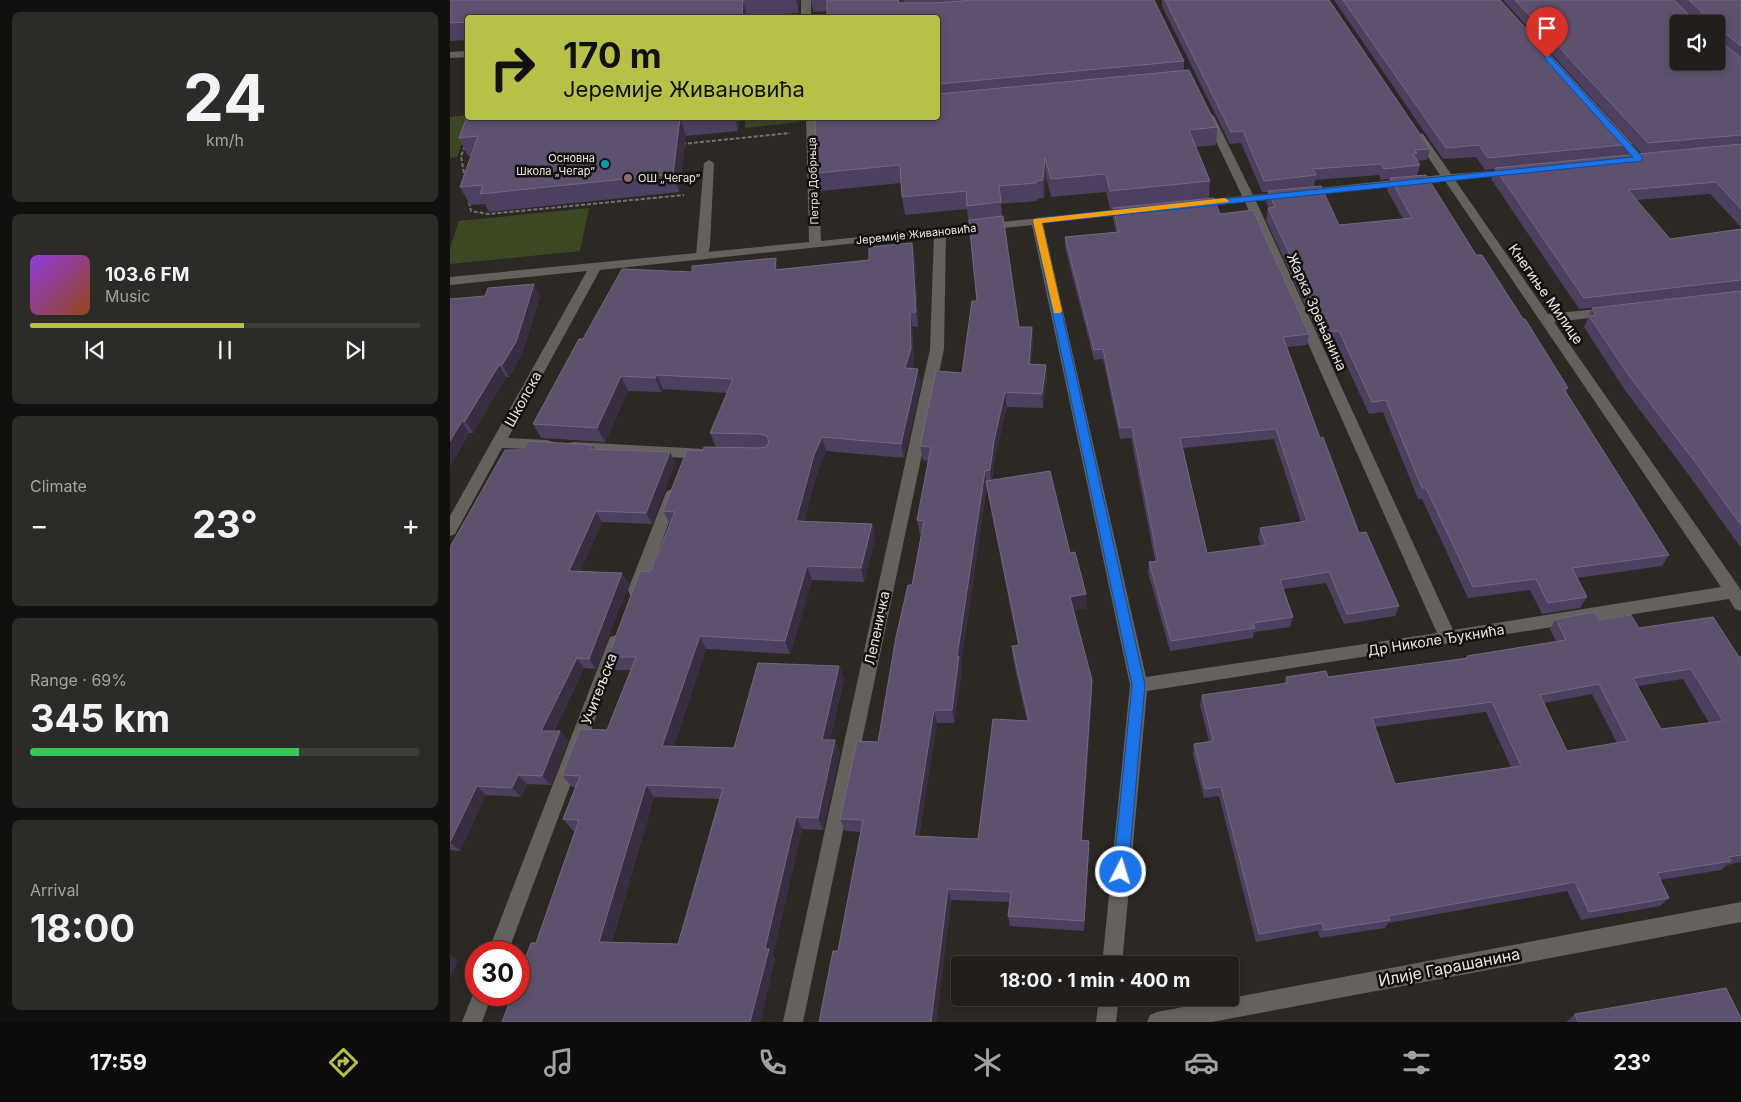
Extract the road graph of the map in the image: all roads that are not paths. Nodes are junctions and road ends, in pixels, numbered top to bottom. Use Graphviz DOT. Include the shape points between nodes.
graph roads {
  1 [pos="806,0"];
  2 [pos="806,15"];
  3 [pos="465,54"];
  4 [pos="450,55"];
  5 [pos="1205,108"];
  6 [pos="813,120"];
  7 [pos="1606,123"];
  8 [pos="1414,129"];
  9 [pos="1620,161"];
  10 [pos="709,163"];
  11 [pos="1524,170"];
  12 [pos="1447,178"];
  13 [pos="1249,198"];
  14 [pos="1182,205"];
  15 [pos="1143,209"];
  16 [pos="1037,221"];
  17 [pos="940,231"];
  18 [pos="815,245"];
  19 [pos="702,256"];
  20 [pos="595,268"];
  21 [pos="450,281"];
  22 [pos="1624,310"];
  23 [pos="1545,319"];
  24 [pos="500,443"];
  25 [pos="688,454"];
  26 [pos="717,454"];
  27 [pos="450,530"];
  28 [pos="1737,598"];
  29 [pos="632,602"];
  30 [pos="621,629"];
  31 [pos="1448,638"];
  32 [pos="1139,685"];
  33 [pos="1741,912"];
  34 [pos="502,941"];
  35 [pos="1113,956"];
  36 [pos="478,1006"];
  37 [pos="1108,1006"];
  38 [pos="472,1022"];
  39 [pos="793,1022"];
  40 [pos="1106,1022"];
  41 [pos="1157,1022"];
  1 -- 2 [label="street"];
  3 -- 4 [label="street"];
  5 -- 13 [label="street, Жарка Зрењанина"];
  6 -- 18 [label="street, Петра Добрњца"];
  7 -- 9 [label="street" via="1644,159"];
  8 -- 12 [label="street, Кнегиње Милице"];
  10 -- 19 [label="street"];
  11 -- 12 [label="street"];
  12 -- 13 [label="street"];
  12 -- 23 [label="street, Кнегиње Милице"];
  13 -- 14 [label="street"];
  13 -- 31 [label="street, Жарка Зрењанина"];
  15 -- 16 [label="street, Јеремије Живановића"];
  16 -- 17 [label="street, Јеремије Живановића"];
  16 -- 32 [label="street"];
  17 -- 18 [label="street, Јеремије Живановића"];
  17 -- 39 [label="street, Лепеничка" via="937,349"];
  18 -- 19 [label="street, Јеремије Живановића"];
  19 -- 20 [label="street, Јеремије Живановића"];
  20 -- 21 [label="street, Јеремије Живановића"];
  20 -- 24 [label="street, Школска"];
  22 -- 23 [label="street"];
  23 -- 28 [label="street, Кнегиње Милице"];
  24 -- 25 [label="street"];
  24 -- 27 [label="street, Школска"];
  25 -- 26 [label="street"];
  25 -- 29 [label="street"];
  28 -- 31 [label="street, Др Николе Ђукнића"];
  30 -- 34 [label="street, Учитељска"];
  31 -- 32 [label="street, Др Николе Ђукнића"];
  32 -- 35 [label="street"];
  33 -- 41 [label="street, Илије Гарашанина"];
  36 -- 38 [label="street"];
  37 -- 40 [label="street"];
}
